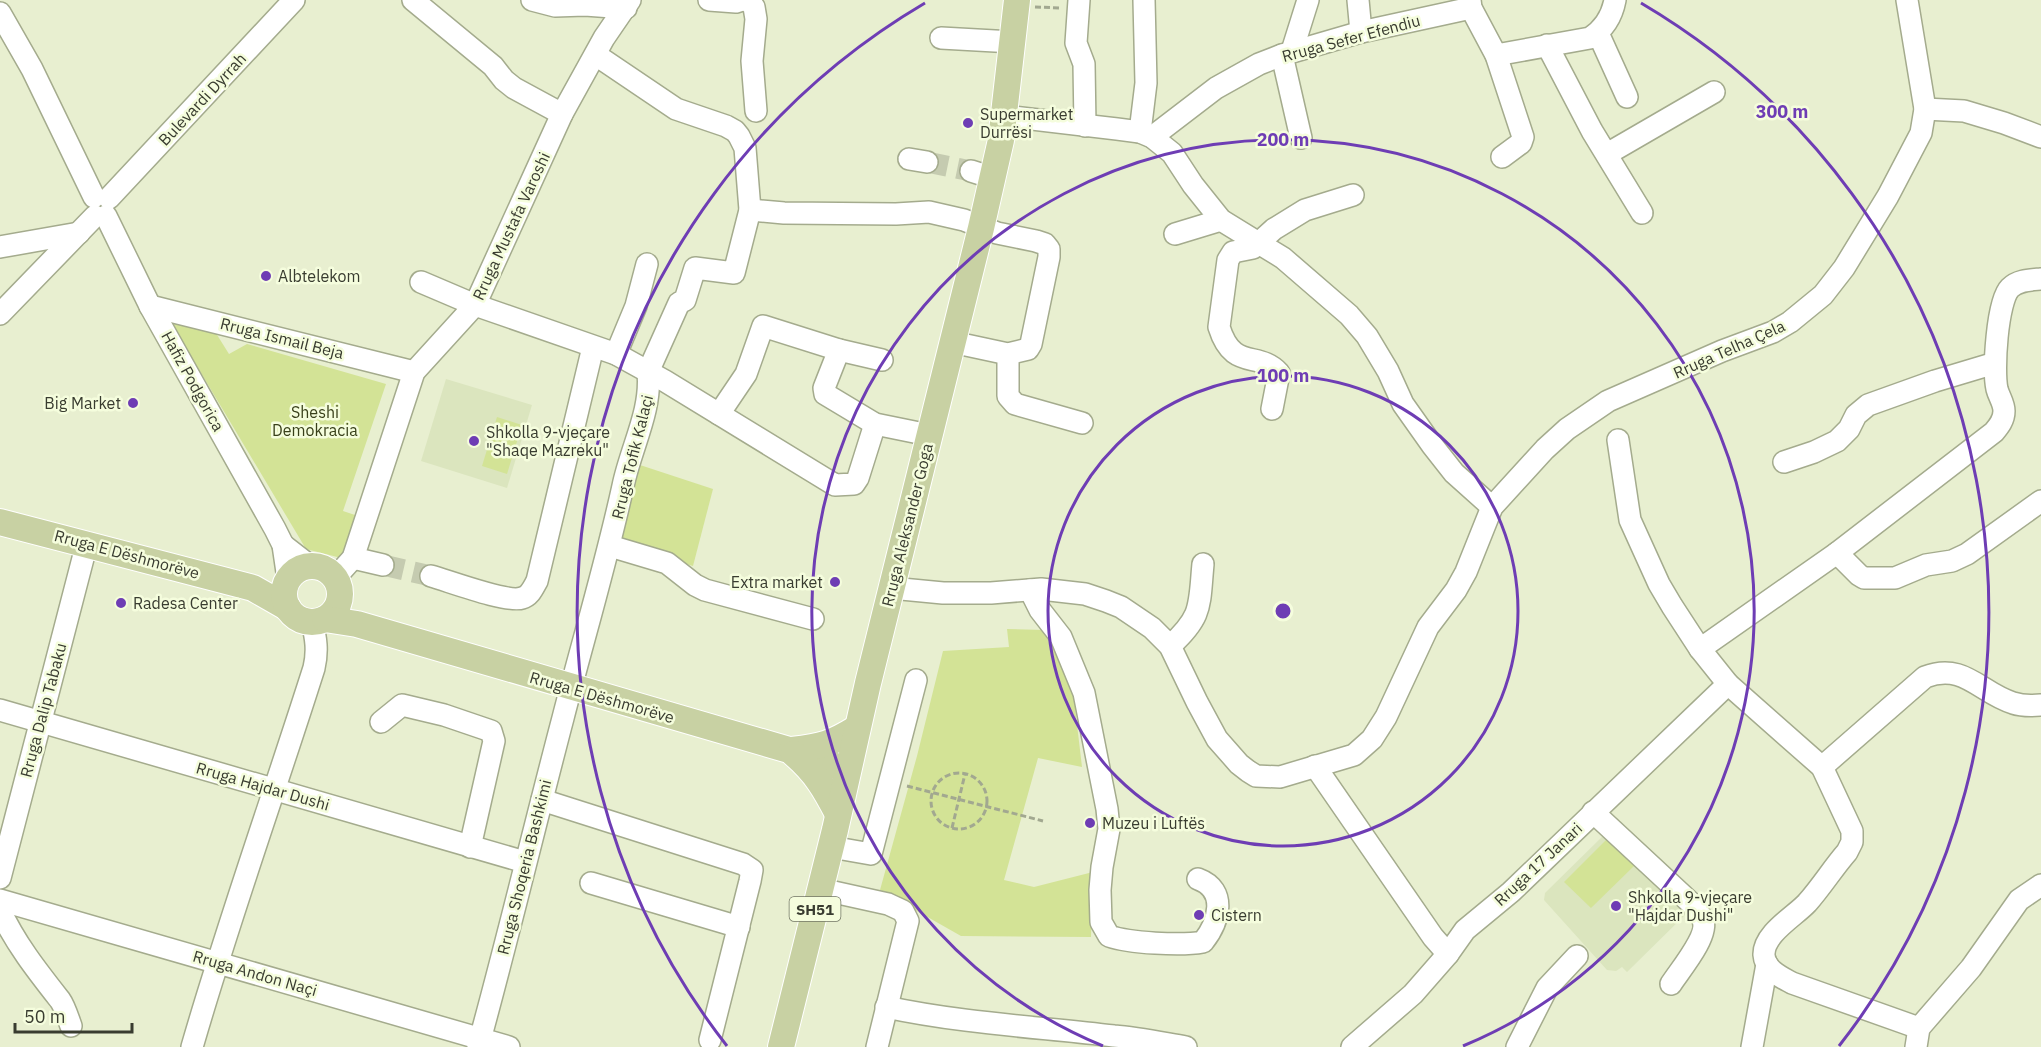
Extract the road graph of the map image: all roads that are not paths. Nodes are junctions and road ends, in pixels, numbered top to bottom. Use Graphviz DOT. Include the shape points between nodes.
graph roads {
  1 [pos="294,0"];
  2 [pos="413,0"];
  3 [pos="532,0"];
  4 [pos="709,0"];
  5 [pos="742,0"];
  6 [pos="748,0"];
  7 [pos="1144,0"];
  8 [pos="1308,0"];
  9 [pos="1358,0"];
  10 [pos="1615,0"];
  11 [pos="1907,0"];
  12 [pos="1017,3"];
  13 [pos="628,4"];
  14 [pos="1470,4"];
  15 [pos="1078,5"];
  16 [pos="0,13"];
  17 [pos="1361,33"];
  18 [pos="1598,33"];
  19 [pos="941,38"];
  20 [pos="1013,42"];
  21 [pos="1547,45"];
  22 [pos="1287,53"];
  23 [pos="596,55"];
  24 [pos="1496,55"];
  25 [pos="1714,92"];
  26 [pos="1627,97"];
  27 [pos="1925,109"];
  28 [pos="756,111"];
  29 [pos="562,114"];
  30 [pos="1005,116"];
  31 [pos="1085,126"];
  32 [pos="1146,135"];
  33 [pos="2041,137"];
  34 [pos="1301,138"];
  35 [pos="1607,154"];
  36 [pos="1502,157"];
  37 [pos="1353,195"];
  38 [pos="101,207"];
  39 [pos="750,210"];
  40 [pos="1642,213"];
  41 [pos="1221,220"];
  42 [pos="981,228"];
  43 [pos="79,233"];
  44 [pos="1175,234"];
  45 [pos="1260,243"];
  46 [pos="0,247"];
  47 [pos="647,264"];
  48 [pos="2041,279"];
  49 [pos="421,282"];
  50 [pos="475,305"];
  51 [pos="150,306"];
  52 [pos="0,314"];
  53 [pos="952,342"];
  54 [pos="593,347"];
  55 [pos="839,350"];
  56 [pos="616,354"];
  57 [pos="1008,354"];
  58 [pos="882,360"];
  59 [pos="1995,363"];
  60 [pos="414,372"];
  61 [pos="648,372"];
  62 [pos="1272,409"];
  63 [pos="718,414"];
  64 [pos="1082,423"];
  65 [pos="875,424"];
  66 [pos="929,435"];
  67 [pos="1618,440"];
  68 [pos="1784,462"];
  69 [pos="2041,501"];
  70 [pos="1492,507"];
  71 [pos="0,522"];
  72 [pos="87,543"];
  73 [pos="283,545"];
  74 [pos="610,546"];
  75 [pos="1837,553"];
  76 [pos="353,558"];
  77 [pos="1203,564"];
  78 [pos="383,565"];
  79 [pos="310,566"];
  80 [pos="431,576"];
  81 [pos="338,586"];
  82 [pos="891,588"];
  83 [pos="287,590"];
  84 [pos="1030,590"];
  85 [pos="813,619"];
  86 [pos="319,620"];
  87 [pos="357,624"];
  88 [pos="1170,646"];
  89 [pos="1700,649"];
  90 [pos="915,680"];
  91 [pos="1728,684"];
  92 [pos="571,688"];
  93 [pos="2041,705"];
  94 [pos="0,710"];
  95 [pos="39,721"];
  96 [pos="381,722"];
  97 [pos="857,728"];
  98 [pos="789,750"];
  99 [pos="1315,766"];
  100 [pos="1822,767"];
  101 [pos="847,770"];
  102 [pos="275,791"];
  103 [pos="542,800"];
  104 [pos="1593,812"];
  105 [pos="838,814"];
  106 [pos="470,847"];
  107 [pos="831,847"];
  108 [pos="525,862"];
  109 [pos="0,878"];
  110 [pos="1198,879"];
  111 [pos="591,883"];
  112 [pos="2041,885"];
  113 [pos="820,889"];
  114 [pos="0,900"];
  115 [pos="0,910"];
  116 [pos="739,927"];
  117 [pos="1448,954"];
  118 [pos="1577,956"];
  119 [pos="217,962"];
  120 [pos="1767,964"];
  121 [pos="1671,984"];
  122 [pos="886,1007"];
  123 [pos="71,1026"];
  124 [pos="1918,1037"];
  125 [pos="710,1040"];
  126 [pos="479,1043"];
  127 [pos="192,1047"];
  128 [pos="509,1047"];
  129 [pos="780,1047"];
  130 [pos="877,1047"];
  131 [pos="1186,1047"];
  132 [pos="1352,1047"];
  133 [pos="1517,1047"];
  134 [pos="1752,1047"];
  1 -- 38 [label="street, Bulevardi Dyrrah"];
  2 -- 29 [label="street" via="493,66 513,88"];
  3 -- 13 [label="street" via="555,6"];
  4 -- 5 [label="street"];
  6 -- 28 [label="street" via="756,19 752,61"];
  7 -- 32 [label="street"];
  8 -- 22 [label="street"];
  9 -- 17 [label="street"];
  10 -- 18 [label="street"];
  11 -- 27 [label="street, Rruga Telha Çela"];
  12 -- 20 [label="main road, Rruga Aleksander Goga / SH51"];
  13 -- 23 [label="street, Rruga Mustafa Varoshi"];
  14 -- 17 [label="street, Rruga Sefer Efendiu"];
  14 -- 24 [label="street"];
  15 -- 31 [label="street" via="1076,44 1084,64"];
  16 -- 38 [label="street, Hafiz Podgorica"];
  17 -- 22 [label="street, Rruga Sefer Efendiu"];
  18 -- 21 [label="street" via="1590,38"];
  18 -- 26 [label="street"];
  19 -- 20 [label="street"];
  20 -- 30 [label="main road, Rruga Aleksander Goga / SH51"];
  21 -- 24 [label="street"];
  21 -- 35 [label="street"];
  22 -- 32 [label="street, Rruga Sefer Efendiu" via="1216,88"];
  22 -- 34 [label="street"];
  23 -- 29 [label="street, Rruga Mustafa Varoshi"];
  23 -- 39 [label="street" via="676,109 735,130 745,148"];
  24 -- 36 [label="street" via="1523,137 1521,144"];
  25 -- 35 [label="street"];
  27 -- 33 [label="street" via="1964,111"];
  27 -- 70 [label="street, Rruga Telha Çela" via="1921,133 1897,180 1844,268 1823,295 1773,332 1608,401 1559,436"];
  29 -- 50 [label="street, Rruga Mustafa Varoshi"];
  30 -- 31 [label="street"];
  30 -- 42 [label="main road, Rruga Aleksander Goga / SH51" via="982,175"];
  31 -- 32 [label="street"];
  32 -- 41 [label="street" via="1172,153"];
  35 -- 40 [label="street"];
  37 -- 45 [label="street" via="1305,210"];
  38 -- 43 [label="street, Bulevardi Dyrrah"];
  38 -- 51 [label="street, Hafiz Podgorica"];
  39 -- 42 [label="street" via="928,213 964,220"];
  39 -- 61 [label="street" via="734,273 695,268 685,300 679,303"];
  41 -- 44 [label="street"];
  41 -- 45 [label="street"];
  42 -- 53 [label="main road, Rruga Aleksander Goga / SH51"];
  42 -- 57 [label="street" via="1036,241 1049,249 1031,345 1025,351"];
  43 -- 46 [label="street"];
  43 -- 52 [label="street, Bulevardi Dyrrah"];
  45 -- 62 [label="street" via="1230,255 1219,327 1231,351 1279,372"];
  45 -- 70 [label="street" via="1349,315 1367,336 1403,404 1432,445 1454,473"];
  47 -- 56 [label="street" via="636,306"];
  48 -- 59 [label="street" via="2025,281 2007,292"];
  49 -- 50 [label="street, Rruga Tofik Kalaçi"];
  50 -- 54 [label="street, Rruga Tofik Kalaçi"];
  50 -- 60 [label="street, Rruga Mustafa Varoshi"];
  51 -- 60 [label="street, Rruga Ismail Beja"];
  51 -- 73 [label="street, Hafiz Podgorica"];
  53 -- 57 [label="street"];
  53 -- 66 [label="main road, Rruga Aleksander Goga / SH51"];
  54 -- 56 [label="street, Rruga Tofik Kalaçi"];
  54 -- 80 [label="street" via="537,582 531,592 522,598 508,598"];
  55 -- 58 [label="street"];
  55 -- 63 [label="street" via="763,326 746,375"];
  55 -- 65 [label="street" via="825,394"];
  56 -- 61 [label="street, Rruga Tofik Kalaçi"];
  57 -- 64 [label="street" via="1008,396 1015,404"];
  59 -- 68 [label="street" via="1868,405 1837,441"];
  59 -- 75 [label="street" via="2004,412 1994,432"];
  60 -- 76 [label="street, Rruga Mustafa Varoshi"];
  61 -- 63 [label="street"];
  61 -- 74 [label="street, Rruga Tofik Kalaçi" via="648,402 624,480"];
  63 -- 65 [label="street" via="835,485 854,484 858,478"];
  65 -- 66 [label="street"];
  66 -- 82 [label="main road, Rruga Aleksander Goga / SH51"];
  67 -- 89 [label="street" via="1630,520 1659,584"];
  69 -- 75 [label="street" via="1967,554 1895,578 1864,578"];
  70 -- 99 [label="street" via="1466,572 1428,627 1372,739 1354,755"];
  71 -- 72 [label="main road, Rruga E Dëshmorëve"];
  72 -- 83 [label="main road, Rruga E Dëshmorëve" via="253,588"];
  72 -- 95 [label="street, Rruga Dalip Tabaku"];
  73 -- 79 [label="street, Hafiz Podgorica"];
  73 -- 83 [label="street, Hafiz Podgorica"];
  74 -- 85 [label="street" via="667,563 705,591"];
  74 -- 92 [label="street, Rruga Tofik Kalaçi"];
  75 -- 89 [label="street"];
  76 -- 78 [label="street"];
  76 -- 81 [label="street, Rruga Mustafa Varoshi"];
  77 -- 88 [label="street" via="1200,606 1194,621"];
  79 -- 81 [label="main road" via="329,572"];
  79 -- 83 [label="main road" via="302,568"];
  81 -- 86 [label="main road" via="339,603"];
  81 -- 87 [label="main road"];
  82 -- 84 [label="street" via="943,593"];
  82 -- 97 [label="main road, Rruga Aleksander Goga / SH51"];
  83 -- 86 [label="main road" via="294,615 302,620"];
  84 -- 88 [label="street" via="1085,594 1121,607"];
  84 -- 110 [label="street" via="1061,637 1084,693 1107,809 1109,830 1100,890 1101,922 1109,936 1150,942 1203,942 1217,916 1217,903 1216,892"];
  86 -- 87 [label="main road, Rruga E Dëshmorëve"];
  86 -- 102 [label="street" via="317,655"];
  87 -- 92 [label="main road, Rruga E Dëshmorëve"];
  88 -- 99 [label="street" via="1217,739 1239,764 1256,776 1269,778"];
  89 -- 91 [label="street"];
  90 -- 107 [label="street" via="871,854"];
  91 -- 100 [label="street"];
  91 -- 104 [label="street, Rruga 17 Janari"];
  92 -- 98 [label="main road, Rruga E Dëshmorëve"];
  92 -- 103 [label="street, Rruga Shoqeria Bashkimi"];
  93 -- 100 [label="street" via="2012,703 1968,677 1934,673 1925,676"];
  94 -- 95 [label="street, Rruga Hajdar Dushi"];
  95 -- 102 [label="street, Rruga Hajdar Dushi"];
  95 -- 109 [label="street, Rruga Dalip Tabaku"];
  96 -- 106 [label="street" via="402,705 490,731 494,741"];
  97 -- 98 [label="main road" via="822,746"];
  97 -- 101 [label="main road, Rruga Aleksander Goga / SH51"];
  98 -- 101 [label="main road, Rruga E Dëshmorëve"];
  98 -- 105 [label="main road" via="811,769"];
  99 -- 117 [label="street"];
  100 -- 120 [label="street" via="1852,831 1852,842 1805,906 1773,935 1764,955"];
  101 -- 105 [label="main road, Rruga Aleksander Goga / SH51"];
  102 -- 106 [label="street, Rruga Hajdar Dushi"];
  102 -- 119 [label="street"];
  103 -- 108 [label="street, Rruga Shoqeria Bashkimi"];
  103 -- 116 [label="street" via="743,864 752,870"];
  104 -- 117 [label="street, Rruga 17 Janari" via="1465,930"];
  104 -- 121 [label="street" via="1692,904 1703,919 1702,938"];
  105 -- 107 [label="main road, Rruga Aleksander Goga / SH51"];
  106 -- 108 [label="street, Rruga Hajdar Dushi"];
  107 -- 113 [label="main road, Rruga Aleksander Goga / SH51"];
  108 -- 126 [label="street, Rruga Shoqeria Bashkimi"];
  111 -- 116 [label="street"];
  112 -- 124 [label="street" via="2019,900"];
  113 -- 122 [label="street" via="903,910 908,921"];
  113 -- 129 [label="main road, Rruga Aleksander Goga / SH51"];
  114 -- 119 [label="street, Rruga Andon Naçi"];
  115 -- 123 [label="street" via="7,927 61,1002"];
  116 -- 125 [label="street"];
  117 -- 132 [label="street, Rruga 17 Janari" via="1413,994"];
  118 -- 133 [label="street" via="1547,988"];
  119 -- 126 [label="street, Rruga Andon Naçi"];
  119 -- 127 [label="street"];
  120 -- 124 [label="street" via="1792,983"];
  120 -- 134 [label="street"];
  122 -- 130 [label="street"];
  122 -- 131 [label="street" via="933,1017"];
  126 -- 128 [label="street, Rruga Andon Naçi"];
}
